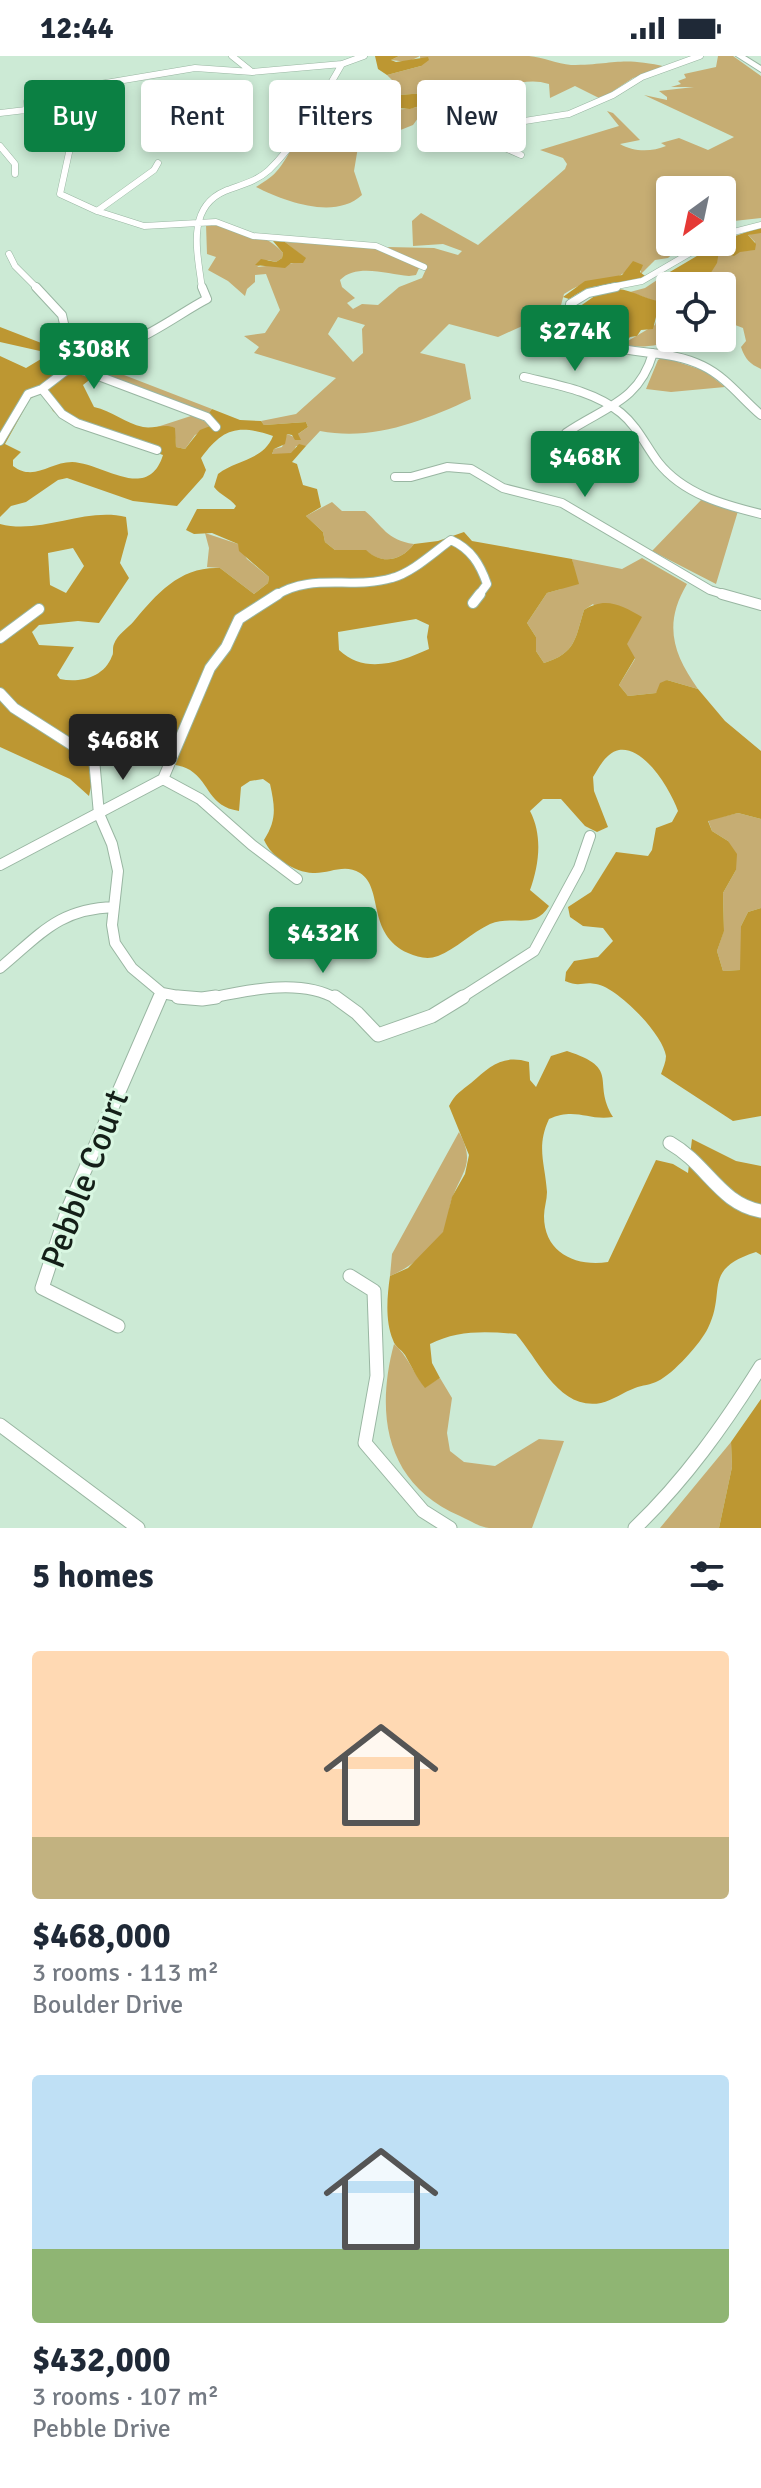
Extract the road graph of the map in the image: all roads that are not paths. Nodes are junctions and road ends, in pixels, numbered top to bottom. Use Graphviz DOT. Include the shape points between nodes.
graph roads {
  1 [pos="232,56"];
  2 [pos="364,56"];
  3 [pos="700,56"];
  4 [pos="740,56"];
  5 [pos="342,64"];
  6 [pos="761,70"];
  7 [pos="252,72"];
  8 [pos="124,80"];
  9 [pos="24,111"];
  10 [pos="0,113"];
  11 [pos="0,146"];
  12 [pos="69,152"];
  13 [pos="521,155"];
  14 [pos="158,163"];
  15 [pos="15,174"];
  16 [pos="97,211"];
  17 [pos="197,222"];
  18 [pos="761,225"];
  19 [pos="736,231"];
  20 [pos="9,254"];
  21 [pos="685,256"];
  22 [pos="424,267"];
  23 [pos="653,353"];
  24 [pos="524,377"];
  25 [pos="42,389"];
  26 [pos="611,406"];
  27 [pos="761,415"];
  28 [pos="216,427"];
  29 [pos="566,433"];
  30 [pos="0,441"];
  31 [pos="157,450"];
  32 [pos="395,477"];
  33 [pos="761,514"];
  34 [pos="473,603"];
  35 [pos="761,605"];
  36 [pos="39,609"];
  37 [pos="0,638"];
  38 [pos="0,693"];
  39 [pos="163,779"];
  40 [pos="99,814"];
  41 [pos="590,836"];
  42 [pos="0,865"];
  43 [pos="297,879"];
  44 [pos="114,907"];
  45 [pos="0,968"];
  46 [pos="162,993"];
  47 [pos="670,1143"];
  48 [pos="761,1211"];
  49 [pos="350,1276"];
  50 [pos="118,1326"];
  51 [pos="761,1366"];
  52 [pos="0,1425"];
  53 [pos="138,1528"];
  54 [pos="450,1528"];
  55 [pos="635,1528"];
  1 -- 7 [label="street"];
  2 -- 5 [label="street"];
  3 -- 13 [label="street" via="642,77 569,114 474,129 475,135"];
  4 -- 6 [label="highway"];
  5 -- 7 [label="street"];
  5 -- 17 [label="street" via="269,171 253,183 222,191 202,207"];
  7 -- 8 [label="street" via="195,68"];
  9 -- 10 [label="street"];
  11 -- 15 [label="street" via="15,164"];
  12 -- 16 [label="street" via="60,194"];
  14 -- 16 [label="street"];
  16 -- 17 [label="street" via="144,226"];
  17 -- 20 [label="street" via="207,299 126,345 90,350 71,342 62,315"];
  17 -- 22 [label="street" via="230,225 253,236 376,246"];
  18 -- 19 [label="street"];
  21 -- 23 [label="street" via="639,283 600,288 570,304 570,320 584,336 614,348"];
  23 -- 26 [label="street" via="643,384"];
  23 -- 27 [label="street" via="683,358 713,372"];
  24 -- 26 [label="street" via="580,390"];
  25 -- 28 [label="street" via="72,366 207,417"];
  25 -- 30 [label="street" via="28,394"];
  25 -- 31 [label="street" via="68,418"];
  26 -- 29 [label="street"];
  26 -- 33 [label="street" via="671,476 714,500"];
  32 -- 35 [label="street" via="447,467 471,469 503,488 562,503 696,584"];
  34 -- 39 [label="street" via="487,584 466,546 451,540 395,578 356,584 311,581 286,588 239,619 210,668"];
  36 -- 37 [label="street"];
  38 -- 40 [label="street" via="14,708 94,759"];
  39 -- 40 [label="street"];
  39 -- 43 [label="street" via="182,785 213,808"];
  40 -- 42 [label="street"];
  40 -- 44 [label="street" via="118,871"];
  41 -- 46 [label="street" via="579,868 534,951 432,1016 378,1035 334,996 293,986 202,999"];
  44 -- 45 [label="street" via="64,916"];
  44 -- 46 [label="street" via="115,943 121,956"];
  46 -- 50 [label="street, Pebble Court" via="68,1209 42,1288"];
  47 -- 48 [label="street" via="696,1159 726,1197"];
  49 -- 54 [label="street" via="374,1291 377,1376 365,1443 423,1511"];
  51 -- 55 [label="street" via="671,1495"];
  52 -- 53 [label="street"];
}
